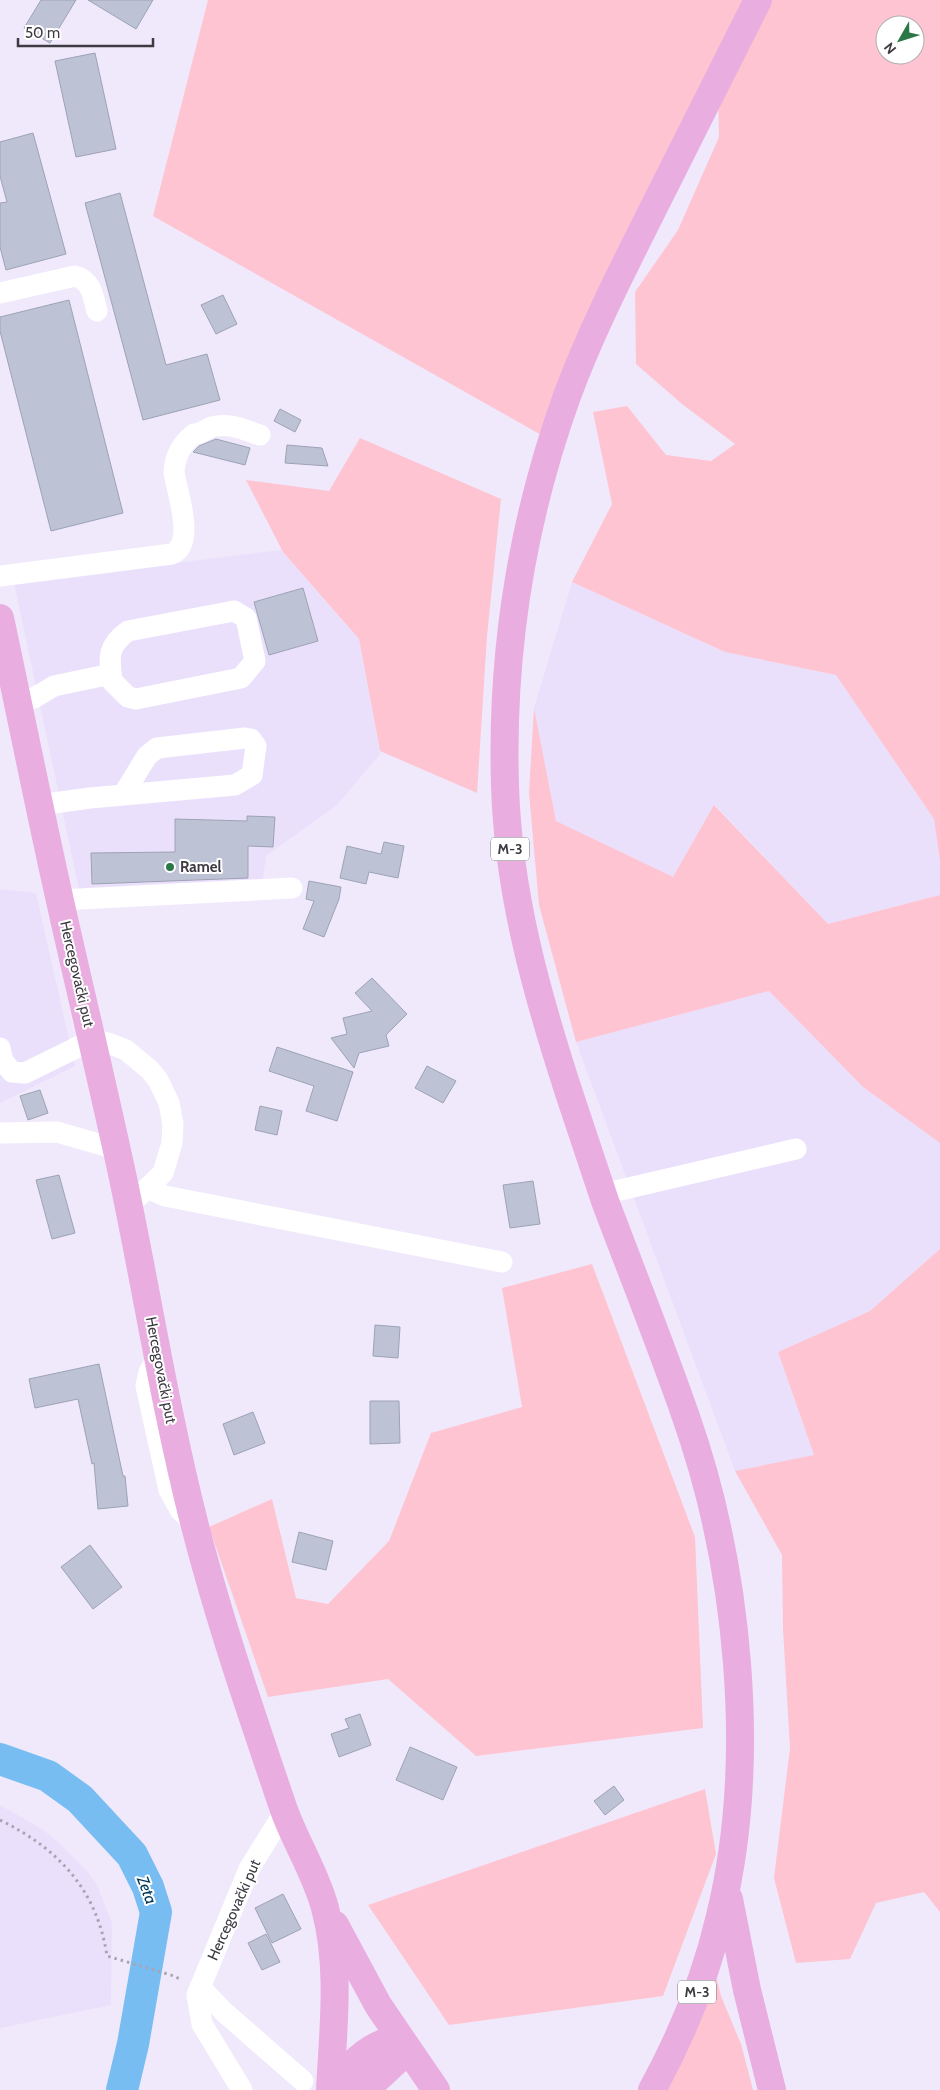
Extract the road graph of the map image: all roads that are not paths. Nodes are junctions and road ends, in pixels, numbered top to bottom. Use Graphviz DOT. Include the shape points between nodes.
graph roads {
  1 [pos="758,0"];
  2 [pos="0,293"];
  3 [pos="97,311"];
  4 [pos="260,435"];
  5 [pos="0,576"];
  6 [pos="0,618"];
  7 [pos="111,674"];
  8 [pos="17,700"];
  9 [pos="123,795"];
  10 [pos="39,805"];
  11 [pos="292,888"];
  12 [pos="60,900"];
  13 [pos="92,1040"];
  14 [pos="0,1048"];
  15 [pos="0,1133"];
  16 [pos="116,1149"];
  17 [pos="796,1149"];
  18 [pos="603,1194"];
  19 [pos="138,1197"];
  20 [pos="502,1262"];
  21 [pos="285,1811"];
  22 [pos="726,1888"];
  23 [pos="325,1906"];
  24 [pos="200,1986"];
  25 [pos="403,2044"];
  26 [pos="303,2081"];
  27 [pos="242,2090"];
  28 [pos="330,2090"];
  29 [pos="336,2090"];
  30 [pos="365,2090"];
  31 [pos="436,2090"];
  32 [pos="652,2090"];
  33 [pos="772,2090"];
  1 -- 18 [label="main road, M-3" via="582,356 536,496 512,629 505,706 505,792 516,896 539,1000"];
  2 -- 3 [label="street" via="75,276 89,284"];
  4 -- 5 [label="street" via="225,425 212,427 194,434 180,448 174,472 185,537 178,551"];
  6 -- 8 [label="main road, Hercegovački put"];
  7 -- 7 [label="street" via="110,651 128,631 234,611 246,618 255,661 241,678 136,699 119,689"];
  7 -- 8 [label="street" via="54,686 34,698"];
  8 -- 10 [label="main road, Hercegovački put"];
  9 -- 9 [label="street" via="235,784 252,775 256,746 245,738 157,748 146,756"];
  9 -- 10 [label="street"];
  10 -- 12 [label="main road, Hercegovački put"];
  11 -- 12 [label="street"];
  12 -- 13 [label="main road, Hercegovački put"];
  13 -- 14 [label="street" via="25,1073 12,1072 3,1061"];
  13 -- 16 [label="main road, Hercegovački put"];
  13 -- 19 [label="street" via="116,1046 138,1058 158,1080 169,1103 173,1124 171,1152 163,1173"];
  15 -- 16 [label="street" via="57,1132"];
  16 -- 19 [label="main road, Hercegovački put"];
  17 -- 18 [label="street"];
  18 -- 22 [label="main road, M-3" via="692,1435 724,1564 734,1641 739,1736 735,1825"];
  19 -- 20 [label="street" via="165,1196"];
  19 -- 21 [label="main road, Hercegovački put" via="157,1359 194,1524 232,1657"];
  21 -- 23 [label="main road"];
  21 -- 24 [label="street, Hercegovački put" via="249,1869"];
  22 -- 32 [label="main road, M-3" via="698,1990"];
  22 -- 33 [label="main road"];
  23 -- 25 [label="main road" via="370,1991"];
  23 -- 28 [label="main road" via="335,2000"];
  24 -- 26 [label="street" via="224,2012"];
  24 -- 27 [label="street, Hercegovački put" via="197,1995 202,2024"];
  25 -- 29 [label="main road" via="377,2045 361,2056"];
  25 -- 30 [label="main road"];
  25 -- 31 [label="main road"];
}
